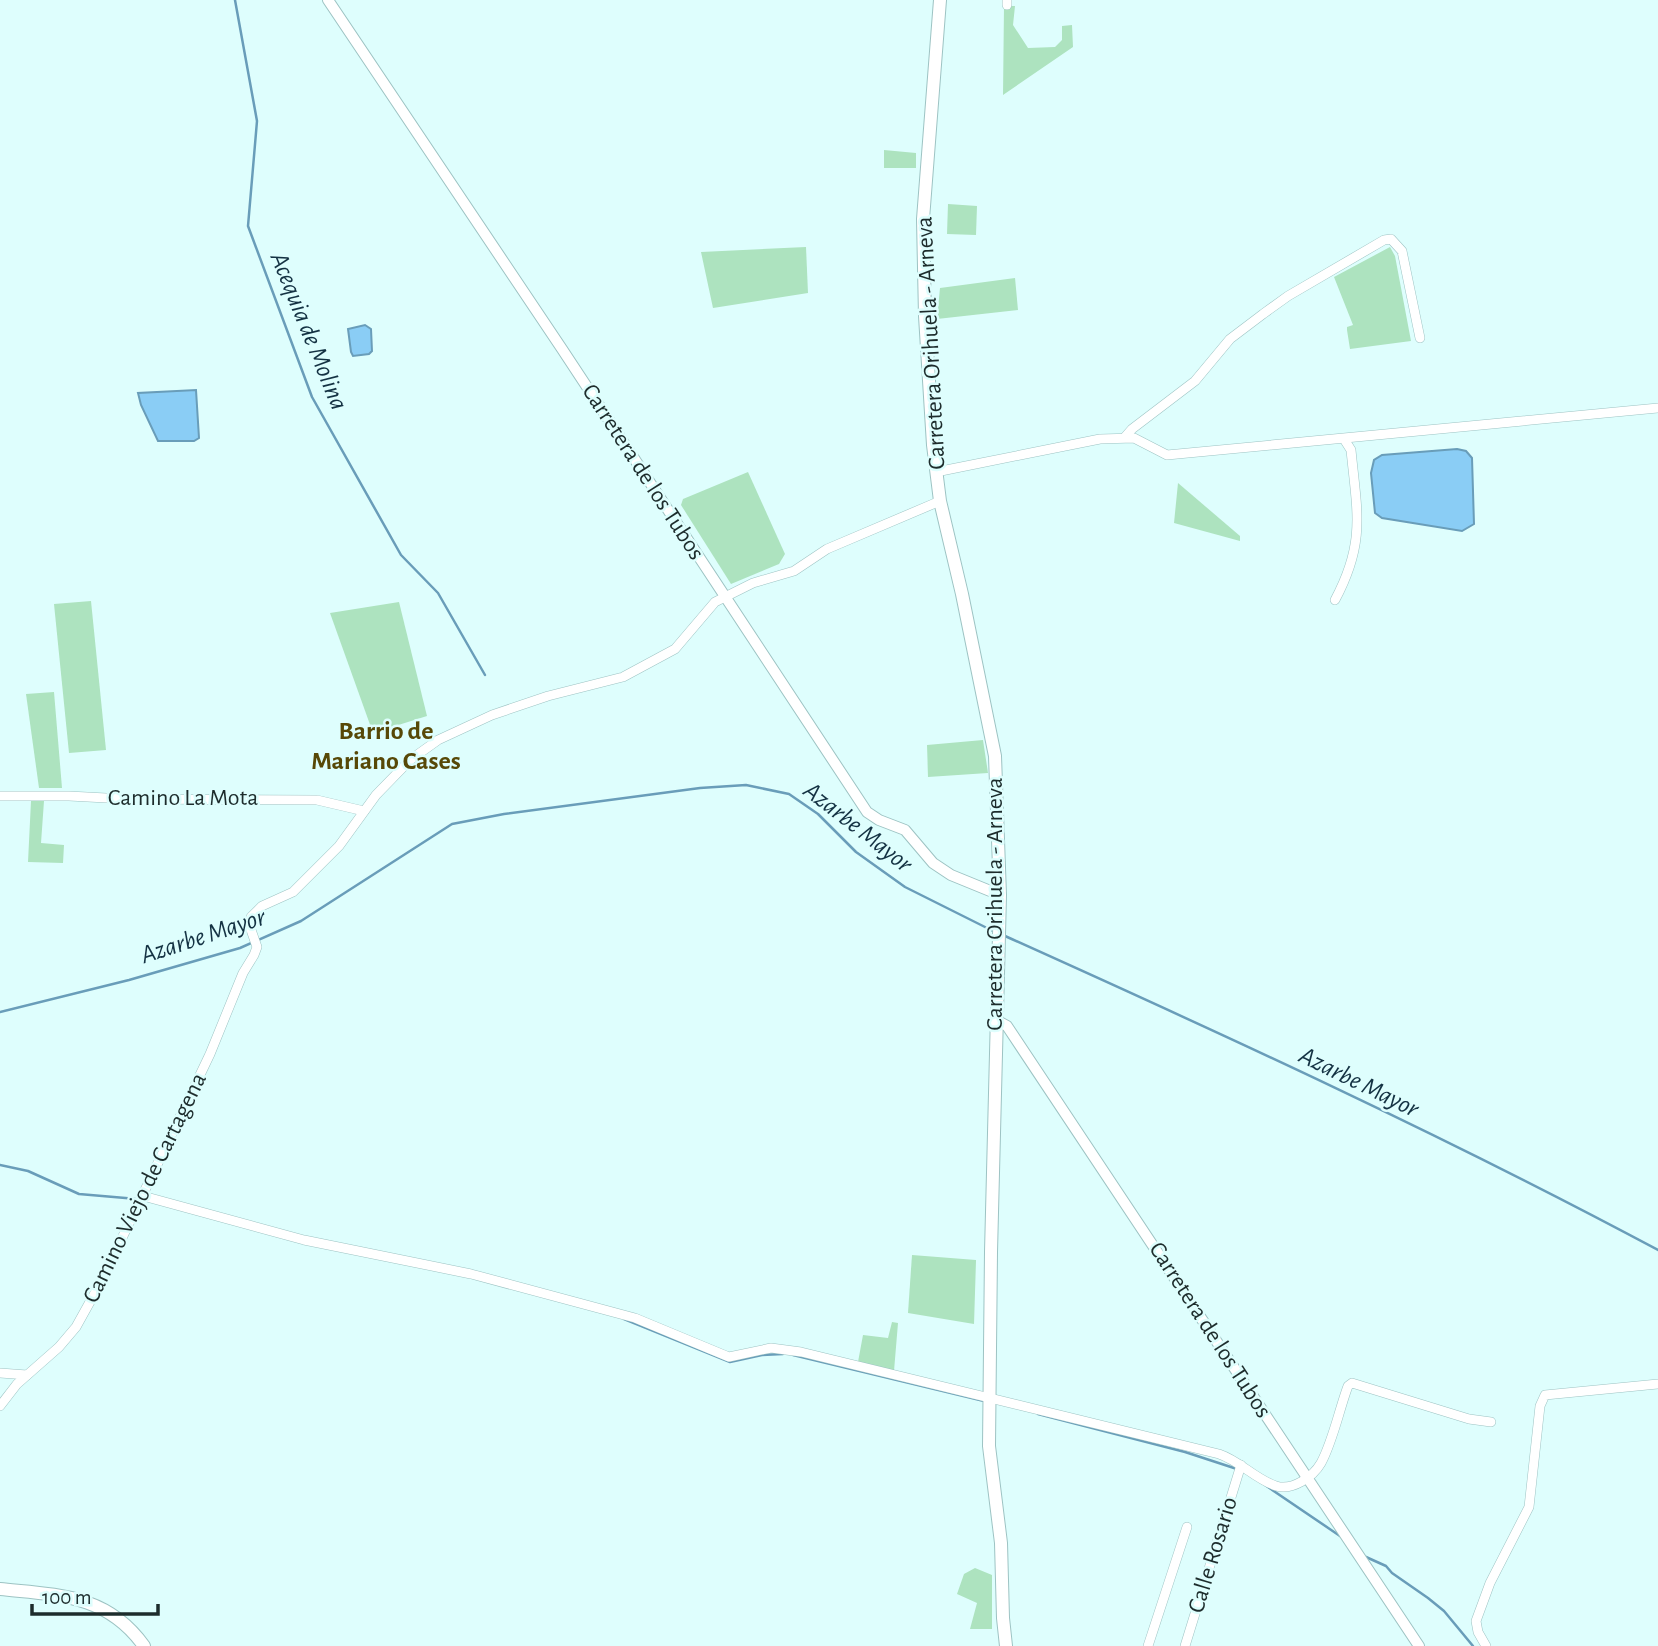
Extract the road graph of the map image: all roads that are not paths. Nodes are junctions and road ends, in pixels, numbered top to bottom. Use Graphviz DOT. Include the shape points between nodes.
graph roads {
  1 [pos="328,0"];
  2 [pos="940,0"];
  3 [pos="1420,338"];
  4 [pos="1658,408"];
  5 [pos="1125,437"];
  6 [pos="1344,439"];
  7 [pos="936,472"];
  8 [pos="940,501"];
  9 [pos="726,596"];
  10 [pos="1335,600"];
  11 [pos="0,796"];
  12 [pos="364,811"];
  13 [pos="1000,895"];
  14 [pos="996,1020"];
  15 [pos="143,1196"];
  16 [pos="0,1373"];
  17 [pos="27,1375"];
  18 [pos="1658,1384"];
  19 [pos="989,1401"];
  20 [pos="0,1406"];
  21 [pos="1491,1422"];
  22 [pos="1241,1465"];
  23 [pos="1307,1478"];
  24 [pos="1187,1527"];
  25 [pos="0,1589"];
  26 [pos="144,1646"];
  27 [pos="1006,1646"];
  28 [pos="1148,1646"];
  29 [pos="1185,1646"];
  30 [pos="1419,1646"];
  31 [pos="1486,1646"];
  1 -- 9 [label="street, Carretera de los Tubos"];
  2 -- 7 [label="main road, Carretera Orihuela - Arneva" via="923,219"];
  3 -- 5 [label="street" via="1402,251 1396,242 1384,240 1288,296 1230,339 1195,381"];
  4 -- 6 [label="street"];
  5 -- 6 [label="street" via="1167,455"];
  5 -- 7 [label="street"];
  6 -- 10 [label="street" via="1351,450 1359,530 1353,559"];
  7 -- 8 [label="main road, Carretera Orihuela - Arneva"];
  8 -- 9 [label="street" via="827,549 794,572"];
  8 -- 13 [label="main road, Carretera Orihuela - Arneva" via="995,756"];
  9 -- 12 [label="street" via="706,610 675,649 623,677 516,706 438,740 410,760"];
  9 -- 13 [label="street, Carretera de los Tubos" via="867,812 905,830 933,863 951,875"];
  11 -- 12 [label="street, Camino La Mota" via="317,800"];
  12 -- 15 [label="street, Camino Viejo de Cartagena" via="339,846 293,892 251,917 257,947"];
  13 -- 14 [label="main road, Carretera Orihuela - Arneva"];
  14 -- 19 [label="main road, Carretera Orihuela - Arneva"];
  14 -- 23 [label="street, Carretera de los Tubos" via="1007,1026"];
  15 -- 17 [label="street, Camino Viejo de Cartagena" via="76,1327"];
  15 -- 19 [label="street" via="304,1240 471,1274 635,1318 729,1357 771,1348 801,1352"];
  16 -- 17 [label="street"];
  17 -- 20 [label="street, Camino Viejo de Cartagena"];
  18 -- 31 [label="street" via="1545,1395 1529,1507 1476,1621"];
  19 -- 22 [label="street" via="1219,1454"];
  19 -- 27 [label="main road, Carretera Orihuela - Arneva"];
  21 -- 23 [label="street" via="1352,1383 1320,1465"];
  22 -- 23 [label="street" via="1280,1487 1290,1488"];
  22 -- 29 [label="street, Calle Rosario"];
  23 -- 30 [label="street, Carretera de los Tubos"];
  24 -- 28 [label="street"];
  25 -- 26 [label="main road" via="68,1597 101,1607 128,1626"];
}
